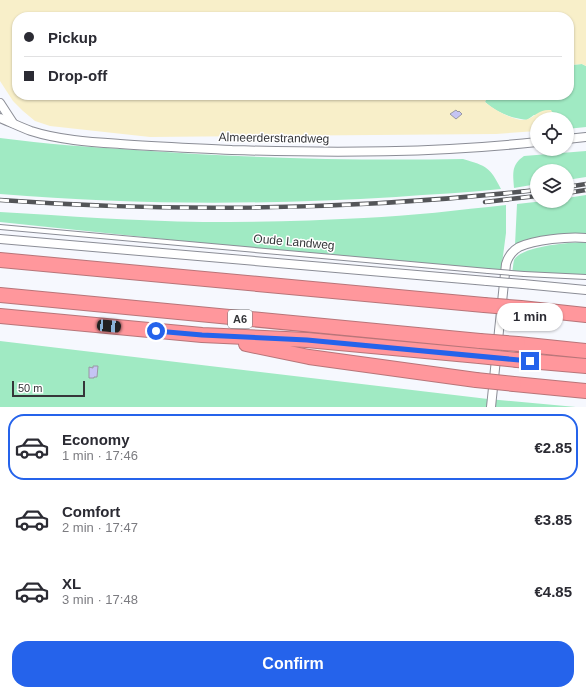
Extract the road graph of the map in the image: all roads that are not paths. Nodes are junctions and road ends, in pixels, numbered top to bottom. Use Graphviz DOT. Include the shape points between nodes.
graph roads {
  1 [pos="0,103"];
  2 [pos="0,118"];
  3 [pos="13,123"];
  4 [pos="586,137"];
  5 [pos="574,138"];
  6 [pos="530,143"];
  7 [pos="0,227"];
  8 [pos="586,238"];
  9 [pos="0,239"];
  10 [pos="0,260"];
  11 [pos="586,277"];
  12 [pos="586,290"];
  13 [pos="0,295"];
  14 [pos="586,315"];
  15 [pos="0,316"];
  16 [pos="202,335"];
  17 [pos="586,351"];
  18 [pos="586,366"];
  19 [pos="586,391"];
  20 [pos="491,407"];
  1 -- 3 [label="street"];
  2 -- 3 [label="street, Almeerderstrandweg"];
  3 -- 6 [label="street, Almeerderstrandweg" via="31,131 60,138 173,148 367,152 482,148"];
  4 -- 5 [label="street"];
  7 -- 11 [label="lane, Oude Landweg, bridge" via="488,271"];
  8 -- 20 [label="street" via="548,240 518,248 508,256"];
  9 -- 12 [label="street, Oude Landweg, bridge"];
  10 -- 14 [label="highway, bridge"];
  13 -- 17 [label="highway, A6, bridge"];
  15 -- 16 [label="highway, A6"];
  16 -- 18 [label="highway, A6, bridge" via="307,340"];
  16 -- 19 [label="highway, A6, bridge" via="309,358 476,380"];
}
